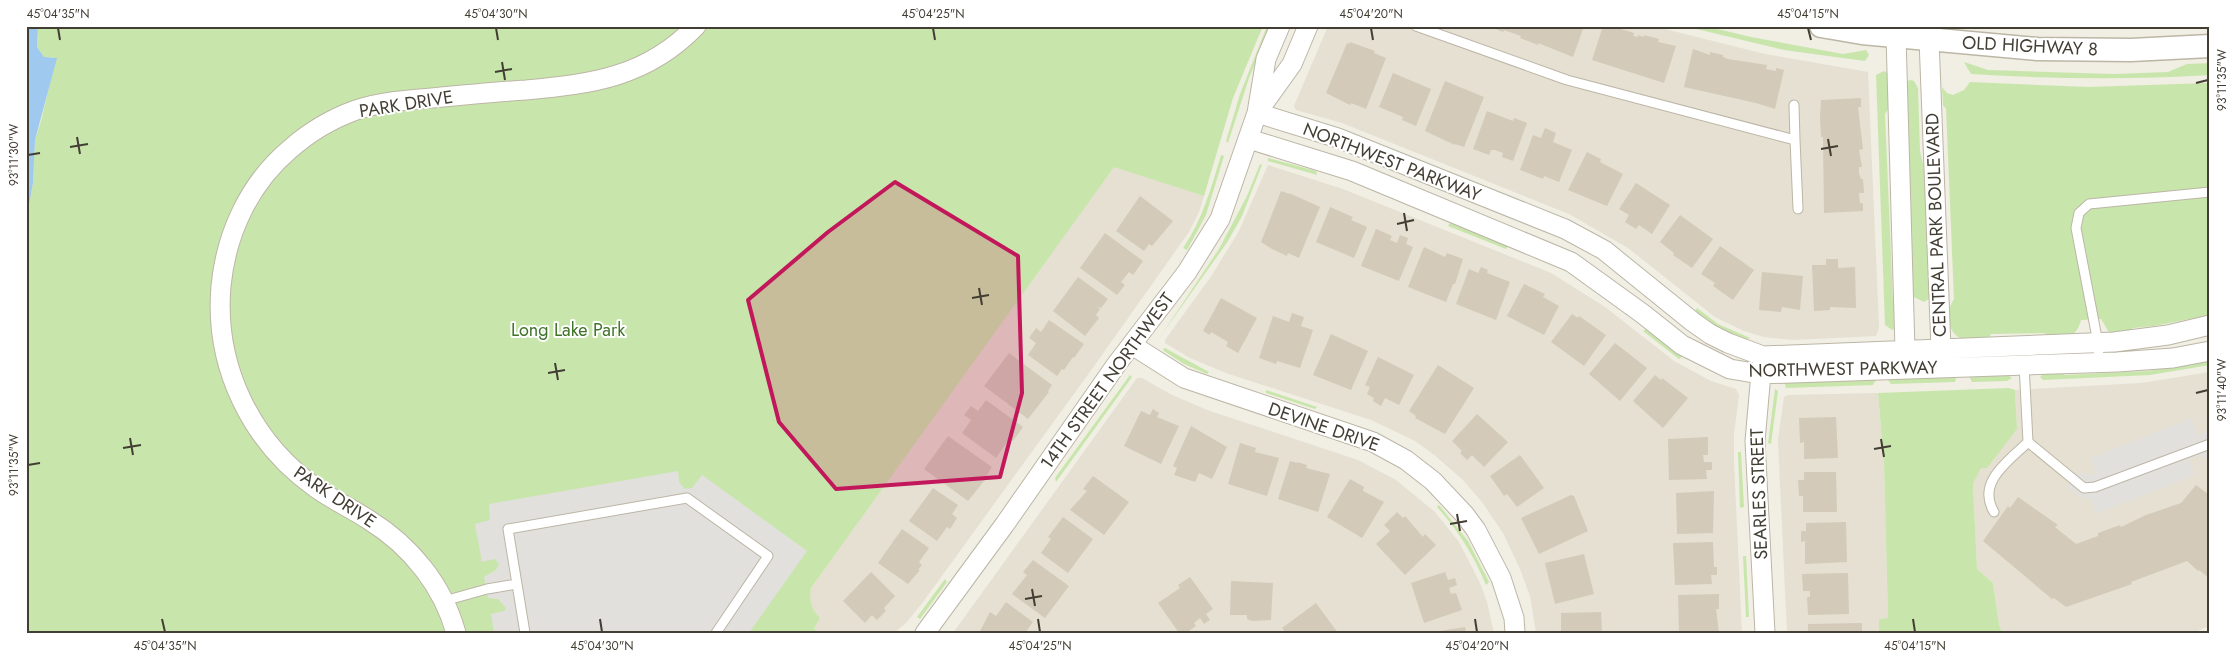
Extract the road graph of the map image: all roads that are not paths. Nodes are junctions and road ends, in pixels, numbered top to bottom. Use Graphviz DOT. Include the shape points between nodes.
graph roads {
  1 [pos="696,26"];
  2 [pos="1280,26"];
  3 [pos="1308,26"];
  4 [pos="1416,26"];
  5 [pos="1821,26"];
  6 [pos="1898,31"];
  7 [pos="1925,33"];
  8 [pos="2210,46"];
  9 [pos="1794,105"];
  10 [pos="1257,113"];
  11 [pos="1249,139"];
  12 [pos="1795,140"];
  13 [pos="2210,192"];
  14 [pos="1798,209"];
  15 [pos="1526,213"];
  16 [pos="1514,238"];
  17 [pos="2210,326"];
  18 [pos="2098,343"];
  19 [pos="1132,345"];
  20 [pos="2023,345"];
  21 [pos="1942,349"];
  22 [pos="1905,350"];
  23 [pos="2210,350"];
  24 [pos="1763,356"];
  25 [pos="2099,363"];
  26 [pos="2024,365"];
  27 [pos="1922,368"];
  28 [pos="1760,374"];
  29 [pos="2028,442"];
  30 [pos="2210,444"];
  31 [pos="1994,512"];
  32 [pos="517,584"];
  33 [pos="444,601"];
  34 [pos="456,633"];
  35 [pos="525,633"];
  36 [pos="716,633"];
  37 [pos="925,633"];
  38 [pos="1515,633"];
  39 [pos="1765,633"];
  1 -- 33 [label="street, PARK DRIVE" via="661,55 611,78 571,86 390,102 353,111 313,132 282,156 260,182 240,215 226,254 220,299 224,346 248,414 272,449 303,478 401,543"];
  2 -- 10 [label="street, 14TH STREET NORTHWEST" via="1266,59"];
  3 -- 10 [label="street, 14TH STREET NORTHWEST" via="1292,64"];
  4 -- 12 [label="lane" via="1566,80"];
  5 -- 6 [label="street, OLD HIGHWAY 8"];
  6 -- 7 [label="street, OLD HIGHWAY 8"];
  6 -- 22 [label="street, CENTRAL PARK BOULEVARD"];
  7 -- 8 [label="street, OLD HIGHWAY 8" via="2037,49 2131,50"];
  7 -- 21 [label="street, CENTRAL PARK BOULEVARD"];
  9 -- 12 [label="lane"];
  10 -- 11 [label="street, 14TH STREET NORTHWEST"];
  10 -- 15 [label="street, NORTHWEST PARKWAY" via="1338,138"];
  11 -- 16 [label="street, NORTHWEST PARKWAY" via="1352,171"];
  11 -- 19 [label="street, 14TH STREET NORTHWEST" via="1220,219 1187,272"];
  12 -- 14 [label="lane"];
  13 -- 18 [label="lane" via="2089,204 2079,212 2076,228"];
  15 -- 16 [label="street"];
  15 -- 24 [label="street, NORTHWEST PARKWAY" via="1604,250 1693,322 1728,343"];
  16 -- 28 [label="street, NORTHWEST PARKWAY" via="1572,262 1682,345 1730,369"];
  17 -- 18 [label="street, NORTHWEST PARKWAY"];
  18 -- 20 [label="street, NORTHWEST PARKWAY"];
  18 -- 25 [label="lane"];
  19 -- 37 [label="street, 14TH STREET NORTHWEST"];
  19 -- 38 [label="street, DEVINE DRIVE" via="1184,378 1373,442 1420,470 1460,509 1486,545 1508,598"];
  20 -- 21 [label="street, NORTHWEST PARKWAY"];
  20 -- 26 [label="lane"];
  21 -- 22 [label="street, NORTHWEST PARKWAY"];
  21 -- 27 [label="street, CENTRAL PARK BOULEVARD"];
  22 -- 24 [label="street, NORTHWEST PARKWAY"];
  22 -- 27 [label="street, CENTRAL PARK BOULEVARD"];
  23 -- 25 [label="street, NORTHWEST PARKWAY" via="2173,358"];
  24 -- 28 [label="street, SEARLES STREET"];
  25 -- 26 [label="street, NORTHWEST PARKWAY"];
  26 -- 27 [label="street, NORTHWEST PARKWAY"];
  26 -- 29 [label="lane"];
  27 -- 28 [label="street, NORTHWEST PARKWAY"];
  28 -- 39 [label="street, SEARLES STREET" via="1755,441"];
  29 -- 30 [label="lane" via="2089,489"];
  29 -- 31 [label="lane" via="1992,479 1988,493"];
  32 -- 33 [label="lane"];
  32 -- 35 [label="lane"];
  32 -- 36 [label="lane" via="508,529 687,498 768,556"];
  33 -- 34 [label="street, PARK DRIVE"];
}
